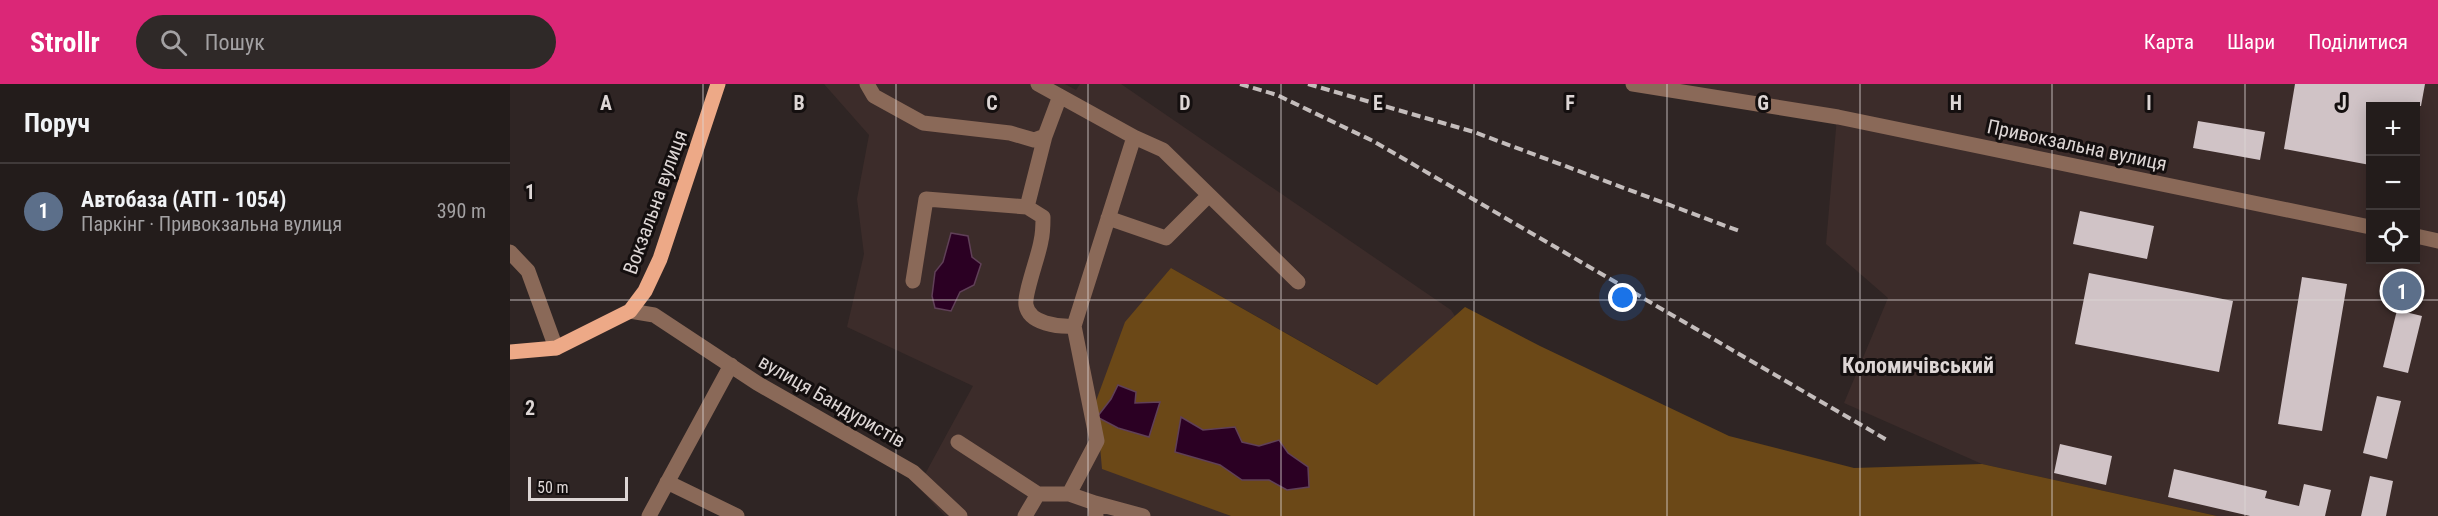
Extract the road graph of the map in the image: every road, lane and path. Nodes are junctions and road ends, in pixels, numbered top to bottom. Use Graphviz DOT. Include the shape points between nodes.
graph roads {
  1 [pos="718,84"];
  2 [pos="867,84"];
  3 [pos="1038,84"];
  4 [pos="1633,84"];
  5 [pos="1060,96"];
  6 [pos="1045,136"];
  7 [pos="1134,136"];
  8 [pos="1209,195"];
  9 [pos="1027,207"];
  10 [pos="1108,218"];
  11 [pos="2366,225"];
  12 [pos="2420,237"];
  13 [pos="2438,241"];
  14 [pos="510,252"];
  15 [pos="913,281"];
  16 [pos="1298,282"];
  17 [pos="630,311"];
  18 [pos="1074,326"];
  19 [pos="556,348"];
  20 [pos="510,352"];
  21 [pos="731,365"];
  22 [pos="958,442"];
  23 [pos="667,482"];
  24 [pos="1038,494"];
  25 [pos="1069,494"];
  26 [pos="1095,509"];
  27 [pos="649,516"];
  28 [pos="737,516"];
  29 [pos="960,516"];
  30 [pos="1025,516"];
  31 [pos="1143,516"];
  1 -- 17 [label="main road, Вокзальна вулиця" via="660,259"];
  2 -- 6 [label="street" via="874,96 923,123 1010,133 1034,140"];
  3 -- 5 [label="street"];
  4 -- 11 [label="street, Привокзальна вулиця" via="1838,117"];
  5 -- 6 [label="street"];
  5 -- 7 [label="street"];
  6 -- 9 [label="street"];
  7 -- 8 [label="street" via="1164,150"];
  7 -- 10 [label="street"];
  8 -- 10 [label="street" via="1166,238"];
  8 -- 16 [label="street"];
  9 -- 15 [label="street" via="926,199"];
  9 -- 18 [label="street" via="1043,217 1042,239 1026,304 1031,316 1048,324"];
  10 -- 18 [label="street"];
  12 -- 13 [label="street"];
  14 -- 19 [label="street" via="528,271"];
  17 -- 19 [label="main road, Вокзальна вулиця"];
  17 -- 21 [label="street, вулиця Бандуристів" via="654,315"];
  18 -- 25 [label="street" via="1097,441"];
  19 -- 20 [label="main road, Вокзальна вулиця"];
  21 -- 23 [label="street, вулиця Бандуристів"];
  21 -- 29 [label="street, вулиця Бандуристів" via="913,472"];
  22 -- 24 [label="street"];
  23 -- 27 [label="street, вулиця Бандуристів"];
  23 -- 28 [label="street"];
  24 -- 25 [label="street"];
  24 -- 30 [label="street"];
  25 -- 26 [label="street"];
  26 -- 31 [label="street"];
}
